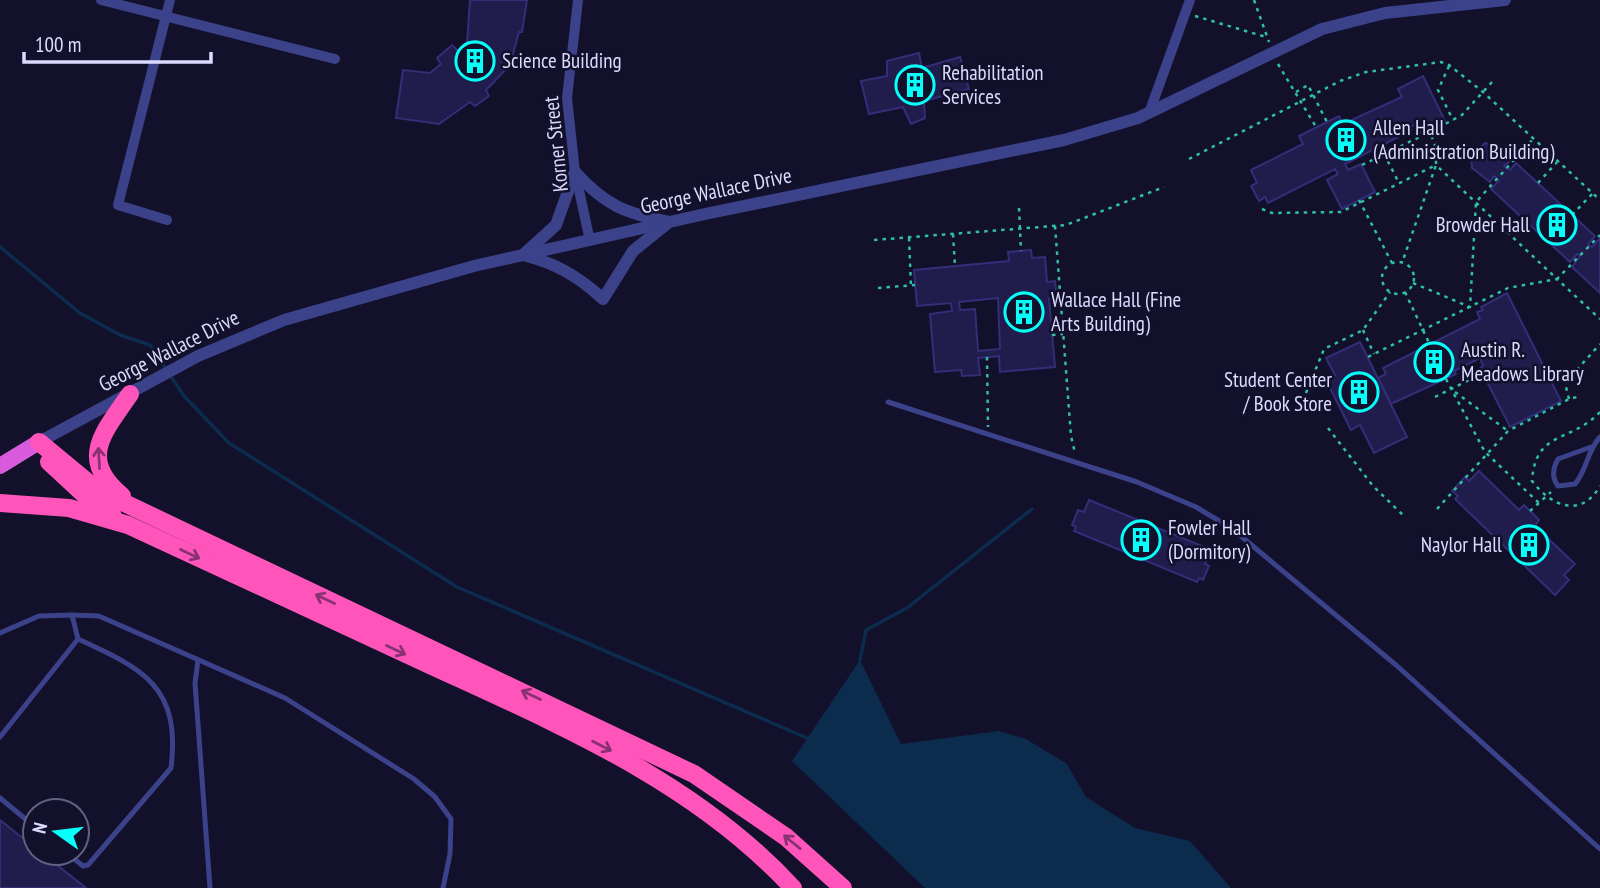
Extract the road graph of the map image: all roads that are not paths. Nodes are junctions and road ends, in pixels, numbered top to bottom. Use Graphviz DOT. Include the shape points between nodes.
graph roads {
  1 [pos="101,0"];
  2 [pos="170,0"];
  3 [pos="578,0"];
  4 [pos="1190,0"];
  5 [pos="1505,0"];
  6 [pos="1456,2"];
  7 [pos="165,17"];
  8 [pos="335,59"];
  9 [pos="1149,113"];
  10 [pos="575,172"];
  11 [pos="167,220"];
  12 [pos="669,222"];
  13 [pos="590,241"];
  14 [pos="523,255"];
  15 [pos="130,394"];
  16 [pos="888,401"];
  17 [pos="1600,437"];
  18 [pos="39,442"];
  19 [pos="1591,447"];
  20 [pos="0,466"];
  21 [pos="0,503"];
  22 [pos="138,509"];
  23 [pos="128,525"];
  24 [pos="72,615"];
  25 [pos="0,633"];
  26 [pos="78,639"];
  27 [pos="198,660"];
  28 [pos="0,737"];
  29 [pos="0,798"];
  30 [pos="21,815"];
  31 [pos="1600,849"];
  32 [pos="91,862"];
  33 [pos="210,888"];
  34 [pos="443,888"];
  35 [pos="793,888"];
  36 [pos="843,888"];
  1 -- 7 [label="street"];
  2 -- 7 [label="street"];
  3 -- 10 [label="street, Korner Street" via="567,98"];
  4 -- 9 [label="street"];
  5 -- 6 [label="street, George Wallace Drive"];
  6 -- 9 [label="street, George Wallace Drive" via="1322,29"];
  7 -- 8 [label="street"];
  7 -- 11 [label="street" via="118,205"];
  9 -- 12 [label="street, George Wallace Drive" via="1064,141"];
  10 -- 12 [label="street" via="607,203"];
  10 -- 13 [label="street, Korner Street"];
  10 -- 14 [label="street" via="556,225"];
  12 -- 13 [label="street, George Wallace Drive"];
  12 -- 14 [label="street" via="632,251 603,299 559,267"];
  13 -- 14 [label="street, George Wallace Drive"];
  14 -- 15 [label="street, George Wallace Drive" via="284,320 198,356"];
  15 -- 18 [label="street, George Wallace Drive"];
  22 -- 15 [label="highway, one-way" via="105,480 97,458 101,438"];
  16 -- 31 [label="lane" via="1172,497 1230,528 1396,665"];
  17 -- 19 [label="lane"];
  18 -- 20 [label="highway, George Wallace Drive"];
  18 -- 22 [label="highway" via="97,490"];
  18 -- 23 [label="highway" via="62,475"];
  19 -- 19 [label="lane" via="1558,459 1554,468 1558,486 1575,484 1581,477"];
  21 -- 23 [label="highway" via="69,508"];
  36 -- 22 [label="highway, one-way" via="786,837 694,774"];
  23 -- 35 [label="highway, one-way" via="605,747 680,791"];
  24 -- 25 [label="lane" via="39,616"];
  24 -- 26 [label="lane"];
  24 -- 27 [label="lane" via="99,616"];
  26 -- 28 [label="lane"];
  26 -- 32 [label="lane" via="129,662 157,684 168,711 173,755 172,768"];
  27 -- 33 [label="lane" via="195,683"];
  27 -- 34 [label="lane" via="285,698 436,797 450,819 450,854"];
  29 -- 30 [label="lane"];
}
